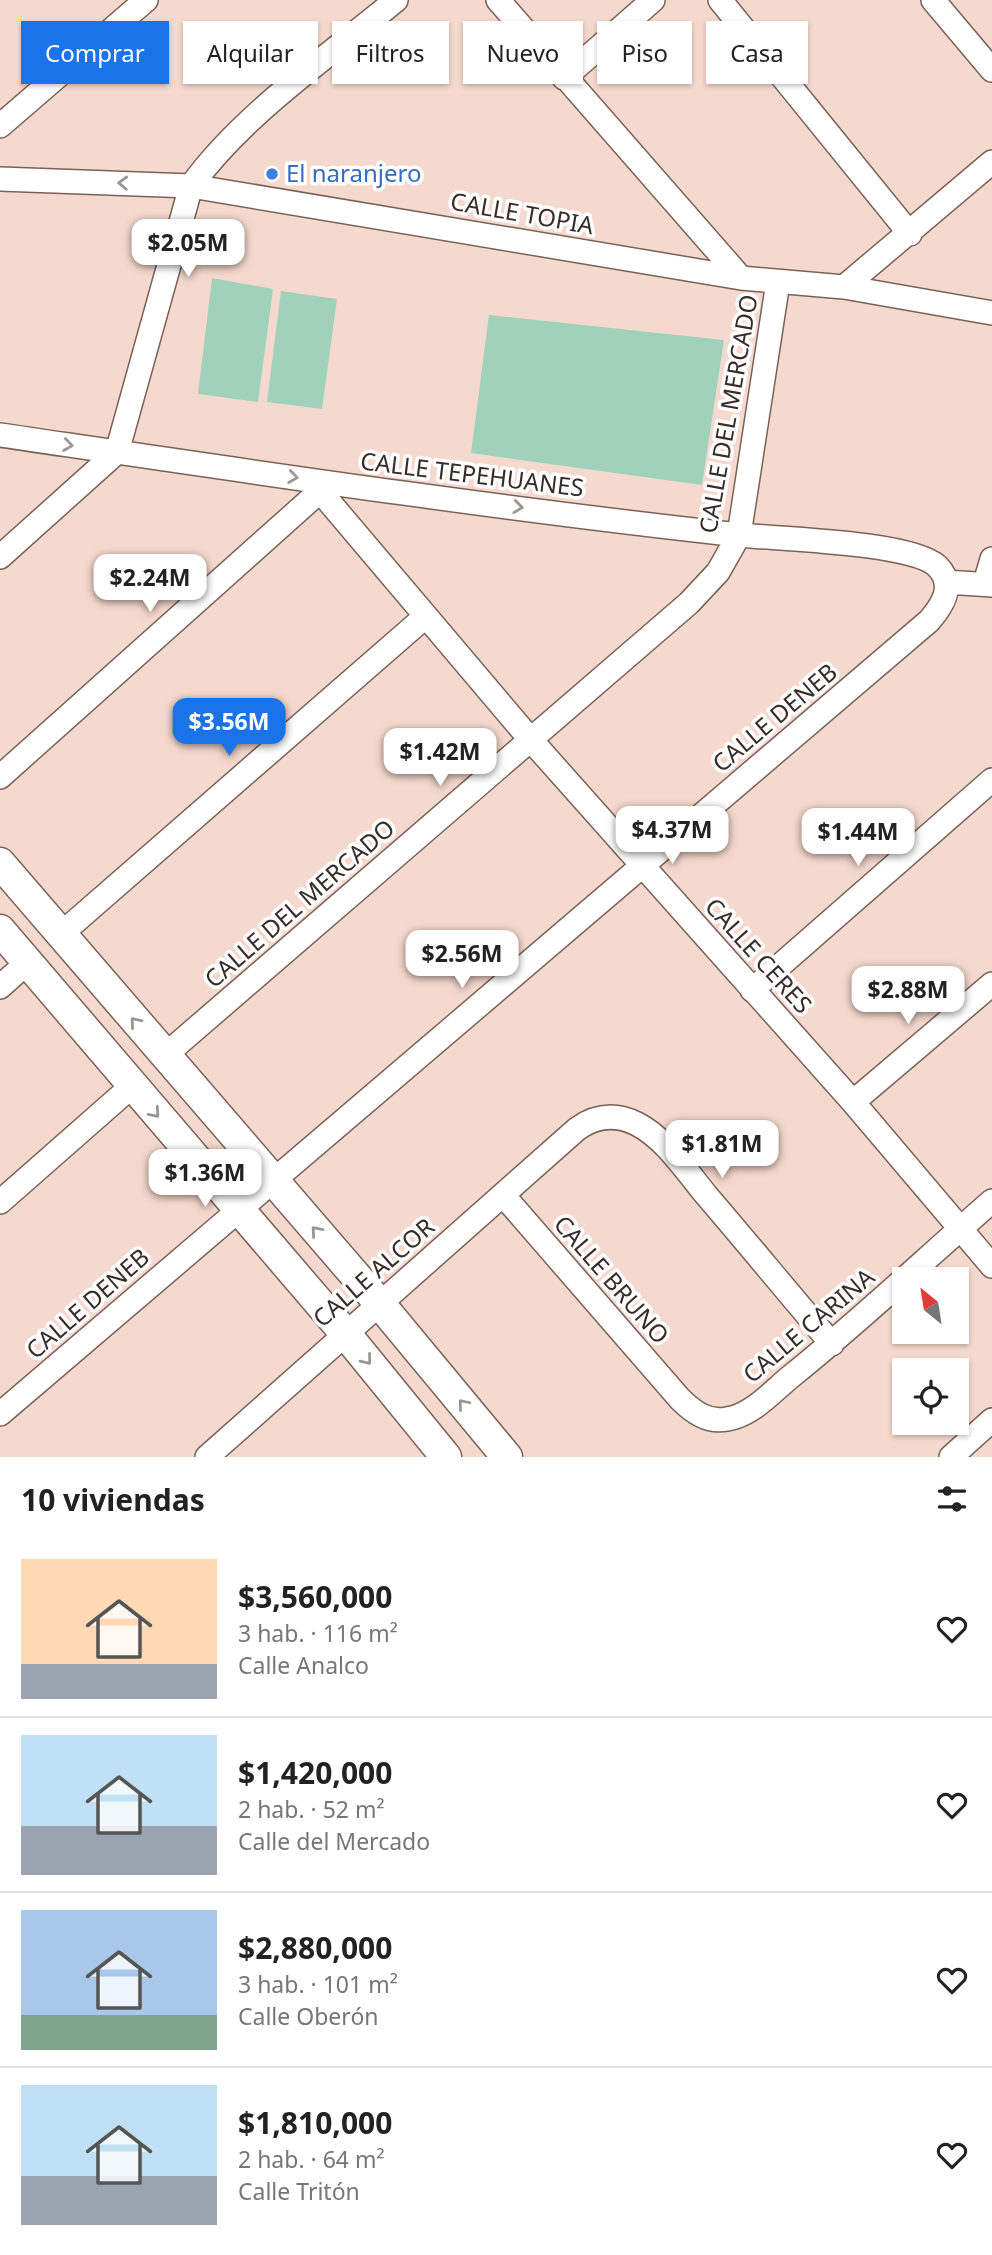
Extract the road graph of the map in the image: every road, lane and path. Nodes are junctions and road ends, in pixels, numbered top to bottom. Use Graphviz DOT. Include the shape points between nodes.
graph roads {
  1 [pos="146,0"];
  2 [pos="396,0"];
  3 [pos="498,0"];
  4 [pos="653,0"];
  5 [pos="720,0"];
  6 [pos="933,0"];
  7 [pos="516,21"];
  8 [pos="583,61"];
  9 [pos="992,70"];
  10 [pos="569,84"];
  11 [pos="0,127"];
  12 [pos="992,162"];
  13 [pos="0,179"];
  14 [pos="191,186"];
  15 [pos="909,234"];
  16 [pos="741,278"];
  17 [pos="778,282"];
  18 [pos="844,287"];
  19 [pos="992,313"];
  20 [pos="0,435"];
  21 [pos="117,452"];
  22 [pos="324,487"];
  23 [pos="739,535"];
  24 [pos="0,557"];
  25 [pos="992,559"];
  26 [pos="942,574"];
  27 [pos="988,584"];
  28 [pos="426,616"];
  29 [pos="530,739"];
  30 [pos="0,777"];
  31 [pos="992,780"];
  32 [pos="0,863"];
  33 [pos="642,865"];
  34 [pos="0,930"];
  35 [pos="61,933"];
  36 [pos="28,962"];
  37 [pos="992,984"];
  38 [pos="0,987"];
  39 [pos="752,990"];
  40 [pos="164,1056"];
  41 [pos="132,1086"];
  42 [pos="853,1102"];
  43 [pos="272,1180"];
  44 [pos="503,1195"];
  45 [pos="992,1201"];
  46 [pos="0,1202"];
  47 [pos="239,1209"];
  48 [pos="962,1228"];
  49 [pos="992,1266"];
  50 [pos="380,1304"];
  51 [pos="345,1333"];
  52 [pos="832,1344"];
  53 [pos="680,1399"];
  54 [pos="0,1414"];
  55 [pos="992,1420"];
  56 [pos="222,1452"];
  57 [pos="446,1457"];
  58 [pos="507,1457"];
  59 [pos="951,1457"];
  1 -- 11 [label="street"];
  2 -- 14 [label="street" via="244,126 212,156"];
  3 -- 7 [label="street"];
  4 -- 8 [label="street"];
  5 -- 15 [label="street"];
  6 -- 9 [label="street"];
  10 -- 16 [label="street"];
  12 -- 15 [label="street"];
  14 -- 13 [label="street, CALLE TOPIA, one-way"];
  14 -- 16 [label="street, CALLE TOPIA"];
  14 -- 21 [label="street"];
  15 -- 18 [label="street"];
  16 -- 17 [label="street, CALLE TOPIA"];
  17 -- 18 [label="street, CALLE TOPIA"];
  17 -- 23 [label="street, CALLE DEL MERCADO"];
  18 -- 19 [label="street, CALLE TOPIA"];
  20 -- 21 [label="street, CALLE TEPEHUANES, one-way"];
  21 -- 22 [label="street, CALLE TEPEHUANES, one-way"];
  21 -- 24 [label="street"];
  22 -- 23 [label="street, CALLE TEPEHUANES, one-way"];
  22 -- 28 [label="street, CALLE CERES"];
  22 -- 30 [label="street"];
  23 -- 26 [label="street, CALLE TEPEHUANES" via="896,551"];
  23 -- 29 [label="street, CALLE DEL MERCADO" via="718,572 689,603"];
  25 -- 27 [label="street"];
  26 -- 27 [label="street, CALLE TEPEHUANES"];
  26 -- 33 [label="street, CALLE DENEB" via="947,596 929,621"];
  28 -- 29 [label="street, CALLE CERES"];
  28 -- 35 [label="street"];
  29 -- 33 [label="street, CALLE CERES"];
  29 -- 40 [label="street, CALLE DEL MERCADO"];
  31 -- 39 [label="street"];
  32 -- 35 [label="street"];
  33 -- 39 [label="street, CALLE CERES"];
  33 -- 43 [label="street, CALLE DENEB"];
  34 -- 36 [label="street"];
  40 -- 35 [label="street, one-way"];
  36 -- 38 [label="street"];
  36 -- 41 [label="street"];
  37 -- 42 [label="street"];
  39 -- 42 [label="street, CALLE CERES"];
  40 -- 43 [label="street"];
  41 -- 46 [label="street"];
  41 -- 47 [label="street, one-way"];
  42 -- 48 [label="street, CALLE CERES"];
  43 -- 47 [label="street, CALLE DENEB"];
  50 -- 43 [label="street, one-way"];
  44 -- 50 [label="street, CALLE ALCOR"];
  44 -- 52 [label="street, CALLE ALCOR" via="588,1121 614,1116 638,1124 670,1153"];
  44 -- 53 [label="street, CALLE BRUNO"];
  45 -- 48 [label="street, CALLE CARINA"];
  47 -- 51 [label="street"];
  47 -- 54 [label="street, CALLE DENEB"];
  48 -- 49 [label="street, CALLE CERES"];
  48 -- 52 [label="street, CALLE CARINA"];
  50 -- 51 [label="street, CALLE ALCOR"];
  58 -- 50 [label="street, one-way"];
  51 -- 56 [label="street, CALLE ALCOR"];
  51 -- 57 [label="street, one-way"];
  52 -- 53 [label="street, CALLE CARINA" via="748,1411 728,1419 710,1419"];
  55 -- 59 [label="street"];
}
